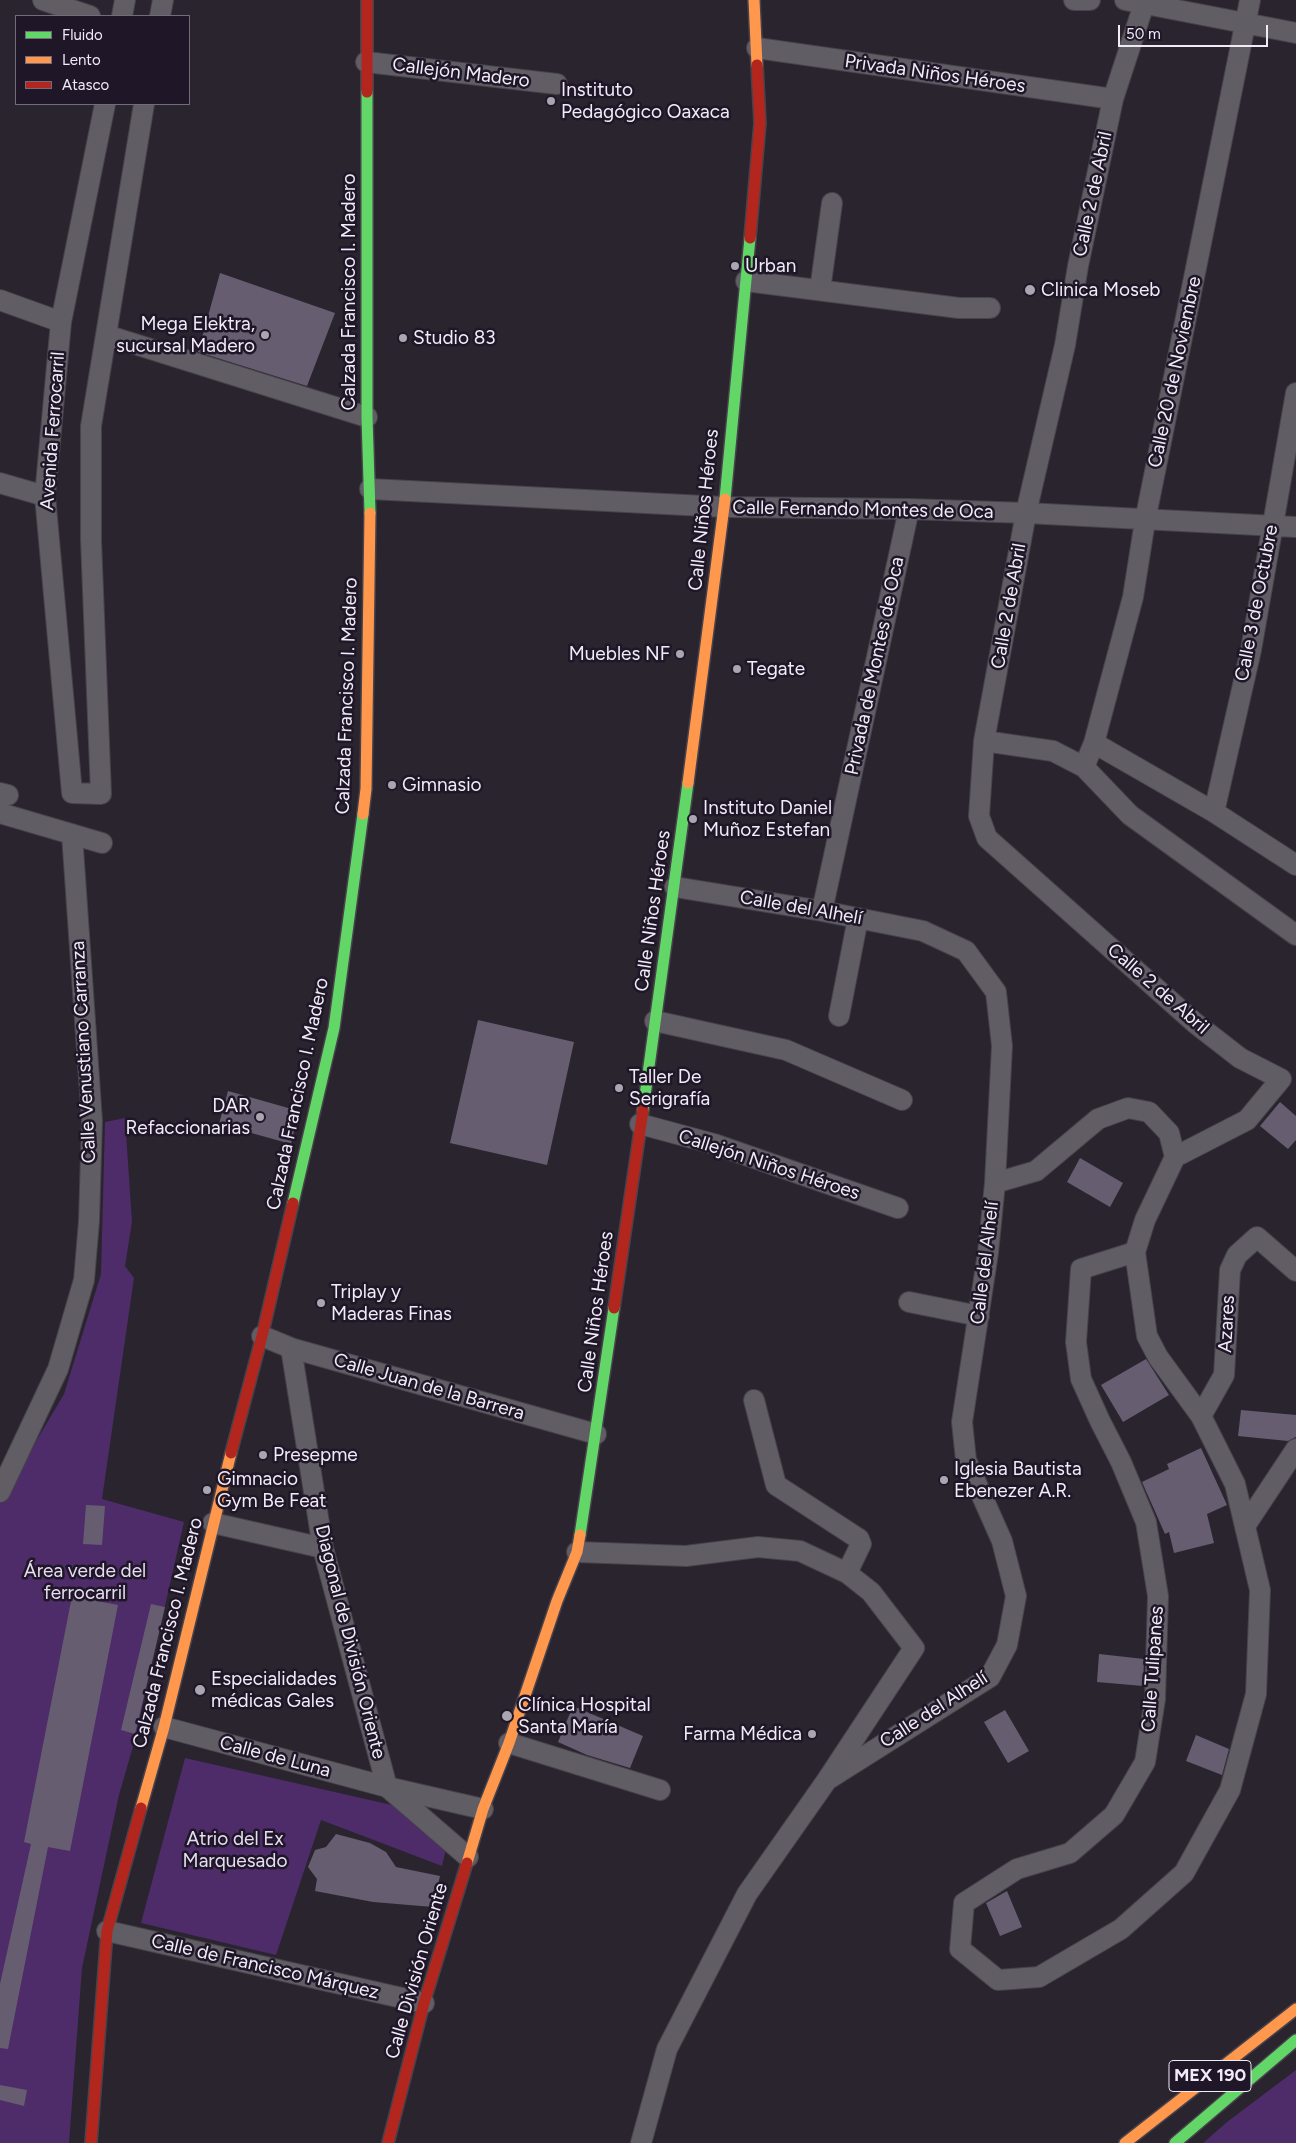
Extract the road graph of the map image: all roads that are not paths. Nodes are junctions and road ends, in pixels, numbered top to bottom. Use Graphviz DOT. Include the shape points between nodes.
graph roads {
  1 [pos="43,0"];
  2 [pos="125,0"];
  3 [pos="163,0"];
  4 [pos="367,0"];
  5 [pos="754,0"];
  6 [pos="1074,0"];
  7 [pos="1090,0"];
  8 [pos="1250,0"];
  9 [pos="1134,2"];
  10 [pos="87,15"];
  11 [pos="122,15"];
  12 [pos="160,15"];
  13 [pos="1244,23"];
  14 [pos="1296,33"];
  15 [pos="757,48"];
  16 [pos="366,62"];
  17 [pos="557,84"];
  18 [pos="1113,99"];
  19 [pos="104,105"];
  20 [pos="144,105"];
  21 [pos="832,203"];
  22 [pos="746,280"];
  23 [pos="820,290"];
  24 [pos="0,300"];
  25 [pos="990,308"];
  26 [pos="61,322"];
  27 [pos="106,335"];
  28 [pos="1296,393"];
  29 [pos="367,417"];
  30 [pos="0,482"];
  31 [pos="370,489"];
  32 [pos="45,496"];
  33 [pos="724,507"];
  34 [pos="909,509"];
  35 [pos="1026,513"];
  36 [pos="1145,521"];
  37 [pos="1272,526"];
  38 [pos="1296,527"];
  39 [pos="984,741"];
  40 [pos="1094,743"];
  41 [pos="1084,767"];
  42 [pos="1214,812"];
  43 [pos="0,813"];
  44 [pos="72,834"];
  45 [pos="102,843"];
  46 [pos="1296,865"];
  47 [pos="675,887"];
  48 [pos="822,911"];
  49 [pos="858,918"];
  50 [pos="1296,935"];
  51 [pos="839,1016"];
  52 [pos="655,1021"];
  53 [pos="1288,1078"];
  54 [pos="902,1100"];
  55 [pos="640,1124"];
  56 [pos="1175,1157"];
  57 [pos="995,1183"];
  58 [pos="898,1208"];
  59 [pos="1135,1252"];
  60 [pos="1296,1271"];
  61 [pos="909,1302"];
  62 [pos="979,1316"];
  63 [pos="262,1336"];
  64 [pos="291,1348"];
  65 [pos="754,1400"];
  66 [pos="1202,1416"];
  67 [pos="596,1434"];
  68 [pos="1296,1449"];
  69 [pos="0,1492"];
  70 [pos="212,1523"];
  71 [pos="1245,1526"];
  72 [pos="323,1548"];
  73 [pos="577,1552"];
  74 [pos="847,1572"];
  75 [pos="164,1727"];
  76 [pos="509,1744"];
  77 [pos="827,1780"];
  78 [pos="387,1787"];
  79 [pos="660,1790"];
  80 [pos="484,1809"];
  81 [pos="468,1857"];
  82 [pos="107,1931"];
  83 [pos="424,2003"];
  84 [pos="1296,2009"];
  85 [pos="1296,2040"];
  86 [pos="91,2143"];
  87 [pos="388,2143"];
  88 [pos="641,2143"];
  89 [pos="1125,2143"];
  90 [pos="1175,2143"];
  1 -- 10 [label="street"];
  2 -- 11 [label="street"];
  3 -- 12 [label="street"];
  4 -- 16 [label="main road, Calzada Francisco I. Madero"];
  5 -- 15 [label="main road, Calle Niños Héroes"];
  6 -- 7 [label="street"];
  8 -- 13 [label="street, Calle 20 de Noviembre"];
  9 -- 13 [label="street"];
  9 -- 18 [label="street, Calle 2 de Abril"];
  13 -- 14 [label="street"];
  13 -- 36 [label="street, Calle 20 de Noviembre"];
  15 -- 18 [label="street, Privada Niños Héroes"];
  15 -- 22 [label="main road, Calle Niños Héroes" via="760,123"];
  16 -- 17 [label="street, Callejón Madero"];
  16 -- 29 [label="main road, Calzada Francisco I. Madero"];
  18 -- 35 [label="street, Calle 2 de Abril" via="1065,345"];
  19 -- 26 [label="street, Avenida Ferrocarril"];
  20 -- 27 [label="street"];
  21 -- 23 [label="street"];
  22 -- 23 [label="street"];
  22 -- 33 [label="main road, Calle Niños Héroes"];
  23 -- 25 [label="street" via="959,308"];
  24 -- 26 [label="street"];
  26 -- 32 [label="street, Avenida Ferrocarril"];
  27 -- 29 [label="street"];
  27 -- 32 [label="street, Avenida Ferrocarril" via="91,426 91,540 101,794 72,793"];
  28 -- 37 [label="street, Calle 3 de Octubre"];
  29 -- 31 [label="main road, Calzada Francisco I. Madero"];
  30 -- 32 [label="street"];
  31 -- 33 [label="street, Calle Fernando Montes de Oca"];
  31 -- 63 [label="main road, Calzada Francisco I. Madero" via="366,788 334,1028"];
  33 -- 34 [label="street, Calle Fernando Montes de Oca"];
  33 -- 47 [label="main road, Calle Niños Héroes"];
  34 -- 35 [label="street, Calle Fernando Montes de Oca"];
  34 -- 48 [label="street, Privada de Montes de Oca"];
  35 -- 36 [label="street, Calle Fernando Montes de Oca"];
  35 -- 39 [label="street, Calle 2 de Abril"];
  36 -- 37 [label="street, Calle Fernando Montes de Oca"];
  36 -- 40 [label="street, Calle 20 de Noviembre" via="1133,597"];
  37 -- 38 [label="street, Calle Fernando Montes de Oca"];
  37 -- 42 [label="street, Calle 3 de Octubre" via="1250,650"];
  39 -- 41 [label="street" via="1053,751"];
  39 -- 53 [label="street, Calle 2 de Abril" via="979,816 987,838 1195,1023 1240,1058"];
  40 -- 41 [label="street, Calle 20 de Noviembre"];
  40 -- 42 [label="street"];
  41 -- 50 [label="street" via="1130,815"];
  42 -- 46 [label="street"];
  43 -- 44 [label="street"];
  44 -- 45 [label="street"];
  44 -- 69 [label="street, Calle Venustiano Carranza" via="92,1121 84,1280 58,1369"];
  47 -- 48 [label="street, Calle del Alhelí"];
  47 -- 52 [label="main road, Calle Niños Héroes"];
  48 -- 49 [label="street, Calle del Alhelí"];
  49 -- 51 [label="street"];
  49 -- 57 [label="street, Calle del Alhelí" via="923,931 966,951 996,992 1002,1046"];
  52 -- 54 [label="street" via="786,1050"];
  52 -- 55 [label="main road, Calle Niños Héroes"];
  53 -- 56 [label="street" via="1240,1125"];
  55 -- 58 [label="street, Callejón Niños Héroes" via="714,1144"];
  55 -- 67 [label="main road, Calle Niños Héroes"];
  56 -- 57 [label="street" via="1169,1133 1149,1112 1128,1108 1098,1119 1036,1171"];
  56 -- 59 [label="street, Calle Tulipanes" via="1145,1220"];
  57 -- 62 [label="street, Calle del Alhelí"];
  59 -- 66 [label="street, Calle Tulipanes" via="1147,1336 1158,1357"];
  59 -- 71 [label="street, Calle Tulipanes" via="1081,1269 1076,1342 1081,1379 1146,1522 1158,1596 1155,1698 1145,1762 1114,1815 1070,1853 1017,1869 964,1903 960,1949 998,1980 1039,1977 1121,1929 1184,1873 1230,1790 1256,1694 1260,1590"];
  60 -- 66 [label="street, Azares" via="1257,1237 1237,1254 1230,1270 1224,1375"];
  61 -- 62 [label="street"];
  62 -- 77 [label="street, Calle del Alhelí" via="962,1422 966,1460 1002,1541 1016,1596 1007,1645 990,1677"];
  63 -- 64 [label="street, Calle Juan de la Barrera"];
  63 -- 70 [label="main road, Calzada Francisco I. Madero"];
  64 -- 67 [label="street, Calle Juan de la Barrera"];
  64 -- 72 [label="street, Diagonal de División Oriente"];
  65 -- 74 [label="street" via="776,1486 860,1539 861,1544"];
  66 -- 71 [label="street, Calle Tulipanes" via="1235,1484"];
  67 -- 73 [label="main road, Calle Niños Héroes"];
  68 -- 71 [label="street"];
  70 -- 72 [label="street"];
  70 -- 75 [label="main road, Calzada Francisco I. Madero"];
  72 -- 78 [label="street, Diagonal de División Oriente"];
  73 -- 74 [label="street" via="686,1556 758,1547 800,1551"];
  73 -- 76 [label="main road, Calle Niños Héroes"];
  74 -- 77 [label="street" via="871,1592 914,1648"];
  75 -- 78 [label="street, Calle de Luna"];
  75 -- 82 [label="main road, Calzada Francisco I. Madero"];
  76 -- 79 [label="street"];
  76 -- 80 [label="main road, Calle Niños Héroes"];
  77 -- 88 [label="street" via="747,1894 672,2040"];
  78 -- 80 [label="street, Calle de Luna"];
  78 -- 81 [label="street, Calle de Luna"];
  80 -- 81 [label="main road, Calle División Oriente"];
  81 -- 83 [label="main road, Calle División Oriente"];
  82 -- 83 [label="street, Calle de Francisco Márquez"];
  82 -- 86 [label="main road, Calzada Francisco I. Madero"];
  83 -- 87 [label="main road, Calle División Oriente"];
  84 -- 89 [label="main road, MEX 190"];
  85 -- 90 [label="main road, MEX 190"];
}
